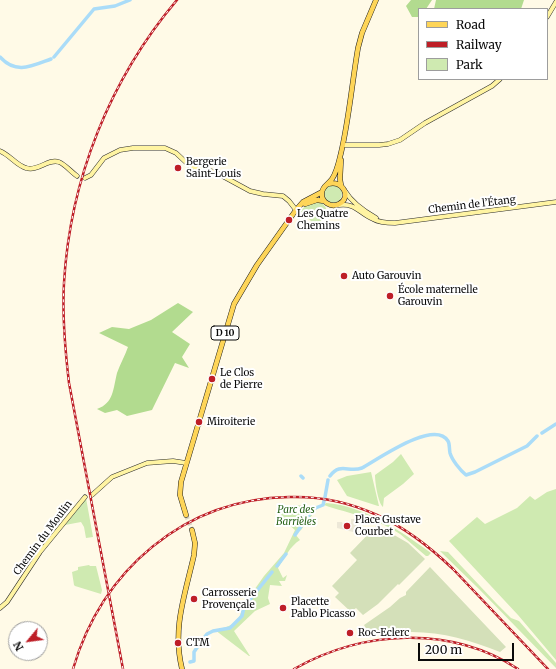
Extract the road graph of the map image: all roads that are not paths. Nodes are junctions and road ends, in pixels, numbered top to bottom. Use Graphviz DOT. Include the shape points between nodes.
graph roads {
  1 [pos="376,0"];
  2 [pos="556,2"];
  3 [pos="548,15"];
  4 [pos="499,80"];
  5 [pos="343,145"];
  6 [pos="0,151"];
  7 [pos="341,153"];
  8 [pos="76,176"];
  9 [pos="85,178"];
  10 [pos="328,184"];
  11 [pos="343,187"];
  12 [pos="322,192"];
  13 [pos="324,201"];
  14 [pos="556,202"];
  15 [pos="338,205"];
  16 [pos="297,209"];
  17 [pos="389,223"];
  18 [pos="186,463"];
  19 [pos="92,495"];
  20 [pos="85,497"];
  21 [pos="186,515"];
  22 [pos="192,530"];
  23 [pos="0,608"];
  24 [pos="182,669"];
  1 -- 5 [label="main road" via="358,48"];
  2 -- 3 [label="street"];
  4 -- 5 [label="street" via="400,140 379,145"];
  5 -- 7 [label="main road"];
  6 -- 8 [label="street" via="27,169 56,161"];
  7 -- 10 [label="main road" via="335,174"];
  7 -- 11 [label="main road" via="340,179"];
  9 -- 16 [label="street" via="91,175 104,158 120,150 165,148 176,153 191,167 215,172 250,191 283,196"];
  10 -- 11 [label="main road" via="335,182"];
  10 -- 12 [label="main road"];
  11 -- 15 [label="main road" via="344,200"];
  11 -- 17 [label="street" via="350,198 364,210"];
  12 -- 13 [label="main road"];
  12 -- 16 [label="main road, D 10" via="303,202"];
  13 -- 15 [label="main road"];
  13 -- 16 [label="main road" via="313,200"];
  14 -- 17 [label="street, Chemin de l’Étang"];
  15 -- 17 [label="street, Chemin de l’Étang" via="351,205 374,220"];
  16 -- 18 [label="main road, D 10" via="234,304"];
  18 -- 19 [label="street" via="147,463 112,477"];
  18 -- 21 [label="main road, D 10" via="180,491"];
  20 -- 23 [label="street, Chemin du Moulin" via="40,552 13,594"];
  22 -- 24 [label="main road" via="194,556 177,630"];
}
